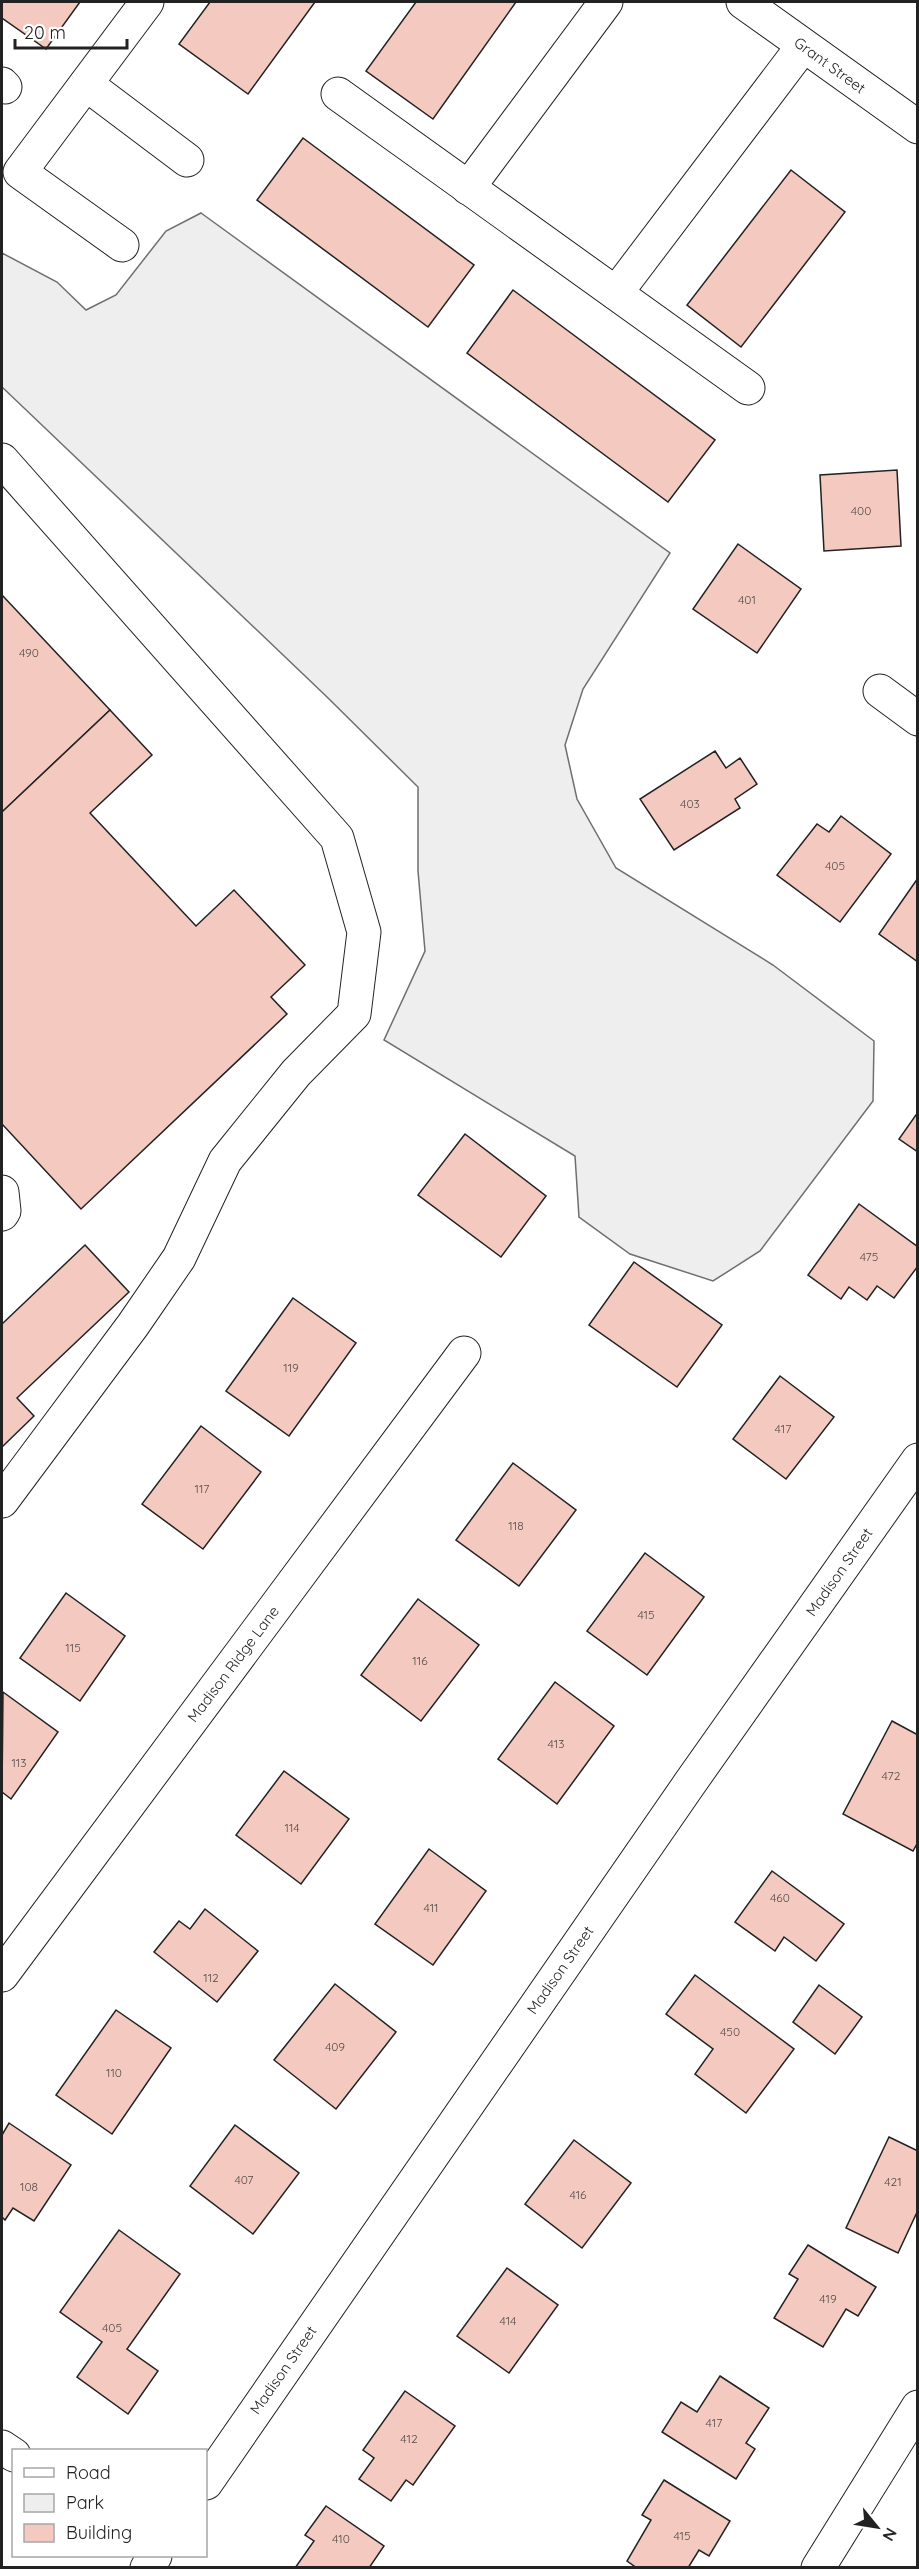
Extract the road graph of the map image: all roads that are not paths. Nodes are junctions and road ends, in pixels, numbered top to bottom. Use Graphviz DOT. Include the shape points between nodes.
graph roads {
  1 [pos="147,2"];
  2 [pos="606,2"];
  3 [pos="743,2"];
  4 [pos="803,46"];
  5 [pos="86,84"];
  6 [pos="338,94"];
  7 [pos="918,127"];
  8 [pos="187,160"];
  9 [pos="468,188"];
  10 [pos="122,245"];
  11 [pos="616,293"];
  12 [pos="748,388"];
  13 [pos="2,460"];
  14 [pos="880,691"];
  15 [pos="918,719"];
  16 [pos="2,1192"];
  17 [pos="2,1214"];
  18 [pos="464,1353"];
  19 [pos="918,1460"];
  20 [pos="2,1501"];
  21 [pos="2,1975"];
  22 [pos="918,2407"];
  23 [pos="207,2482"];
  24 [pos="818,2568"];
  1 -- 5 [label="street"];
  2 -- 9 [label="street"];
  3 -- 4 [label="street, Grant Street"];
  4 -- 7 [label="street, Grant Street"];
  4 -- 11 [label="street"];
  5 -- 8 [label="street"];
  5 -- 10 [label="street" via="20,172"];
  6 -- 9 [label="street"];
  9 -- 11 [label="street"];
  11 -- 12 [label="street"];
  13 -- 20 [label="street" via="337,838 364,932 354,1014 296,1073 225,1161 179,1258"];
  14 -- 15 [label="street"];
  16 -- 17 [label="street"];
  18 -- 21 [label="street, Madison Ridge Lane"];
  19 -- 23 [label="street, Madison Street"];
  22 -- 24 [label="street"];
}
